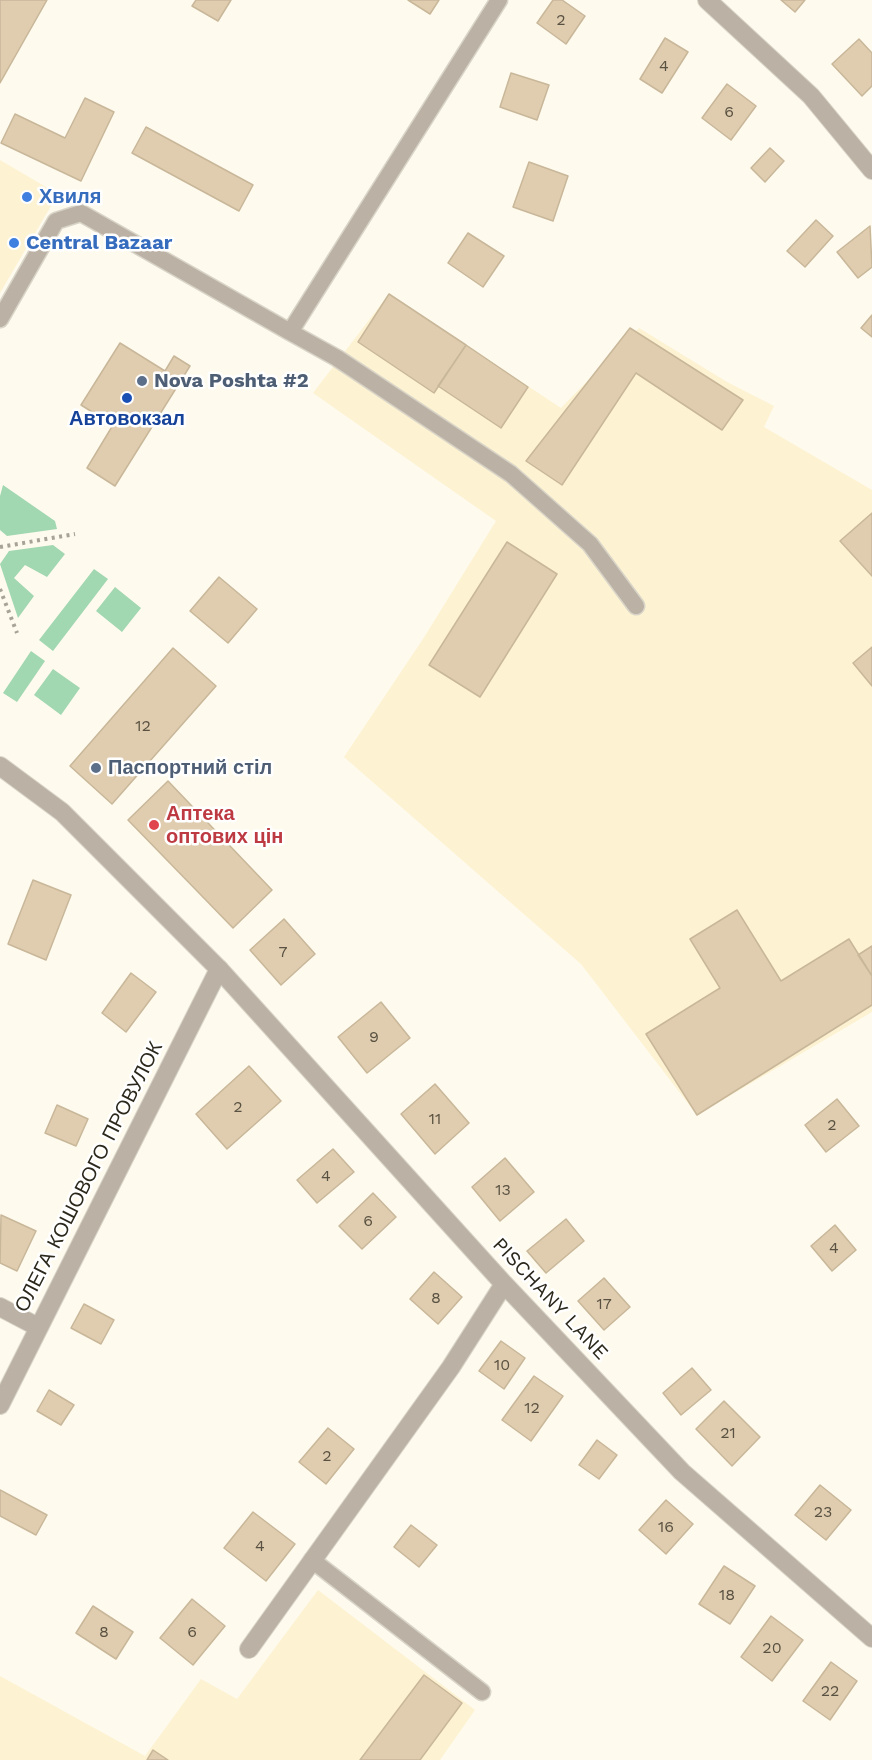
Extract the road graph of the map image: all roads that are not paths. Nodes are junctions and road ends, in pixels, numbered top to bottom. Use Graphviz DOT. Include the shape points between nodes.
graph roads {
  1 [pos="499,0"];
  2 [pos="707,0"];
  3 [pos="872,170"];
  4 [pos="0,319"];
  5 [pos="290,332"];
  6 [pos="636,606"];
  7 [pos="0,766"];
  8 [pos="219,969"];
  9 [pos="504,1284"];
  10 [pos="0,1307"];
  11 [pos="38,1327"];
  12 [pos="0,1405"];
  13 [pos="312,1560"];
  14 [pos="872,1638"];
  15 [pos="249,1648"];
  16 [pos="482,1692"];
  1 -- 5 [label="lane"];
  2 -- 3 [label="street" via="811,96"];
  4 -- 5 [label="lane" via="56,221 81,213"];
  5 -- 6 [label="lane" via="337,358 511,474 590,544"];
  7 -- 8 [label="street, PISCHANY LANE" via="62,812"];
  8 -- 9 [label="street, PISCHANY LANE"];
  8 -- 11 [label="street, ОЛЕГА КОШОВОГО ПРОВУЛОК"];
  9 -- 13 [label="street" via="451,1367"];
  9 -- 14 [label="street, PISCHANY LANE" via="682,1472"];
  10 -- 11 [label="street"];
  11 -- 12 [label="street, ОЛЕГА КОШОВОГО ПРОВУЛОК"];
  13 -- 15 [label="street"];
  13 -- 16 [label="lane"];
}
